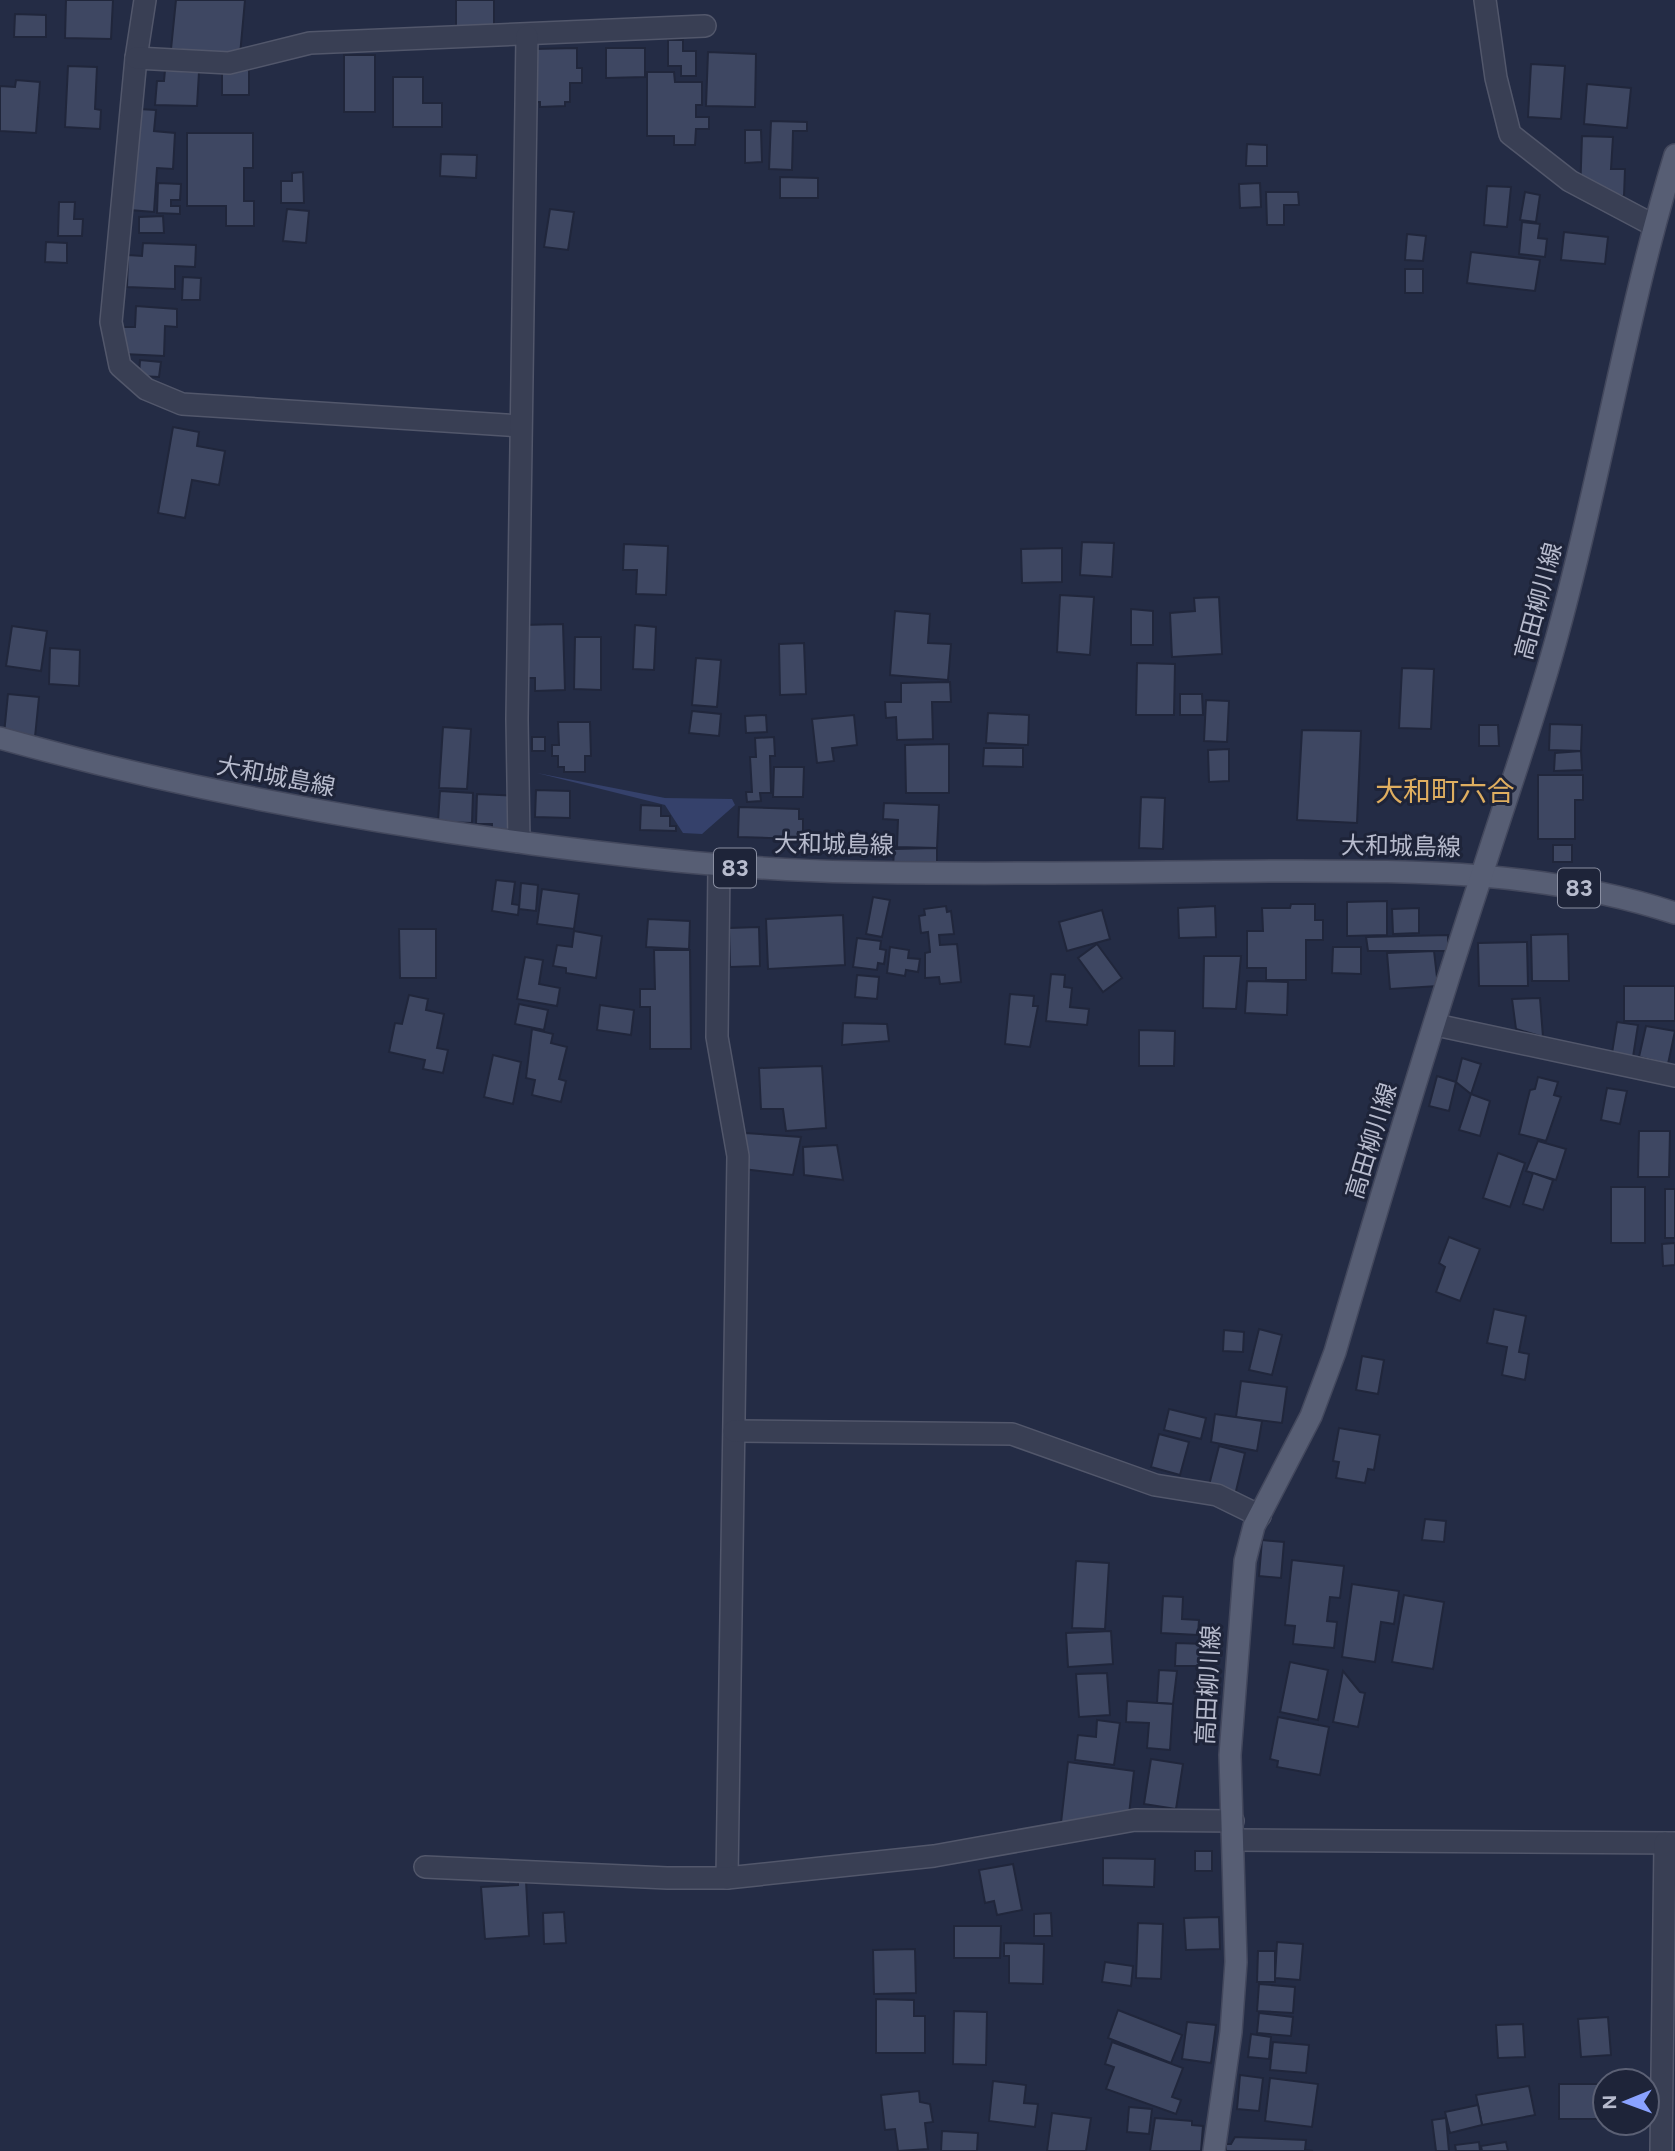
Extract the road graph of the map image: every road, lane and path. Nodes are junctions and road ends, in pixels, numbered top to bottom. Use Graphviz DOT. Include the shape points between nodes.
graph roads {
  1 [pos="145,0"];
  2 [pos="1485,0"];
  3 [pos="705,26"];
  4 [pos="527,36"];
  5 [pos="136,58"];
  6 [pos="1675,155"];
  7 [pos="1653,225"];
  8 [pos="520,426"];
  9 [pos="0,738"];
  10 [pos="519,842"];
  11 [pos="719,867"];
  12 [pos="1482,874"];
  13 [pos="1675,913"];
  14 [pos="1436,1025"];
  15 [pos="1675,1076"];
  16 [pos="734,1432"];
  17 [pos="1260,1516"];
  18 [pos="1233,1830"];
  19 [pos="1670,1843"];
  20 [pos="425,1867"];
  21 [pos="727,1878"];
  22 [pos="1214,2151"];
  23 [pos="1661,2151"];
  1 -- 5 [label="street"];
  2 -- 7 [label="street" via="1510,134 1570,181"];
  3 -- 4 [label="street"];
  4 -- 5 [label="street" via="310,43 229,63"];
  4 -- 8 [label="street"];
  5 -- 8 [label="street" via="111,322 120,366 146,389 182,404"];
  6 -- 7 [label="main road, 高田柳川線"];
  7 -- 12 [label="main road, 高田柳川線" via="1602,460 1559,629"];
  8 -- 10 [label="street"];
  9 -- 10 [label="main road, 大和城島線 / 83" via="180,785"];
  10 -- 11 [label="main road, 大和城島線 / 83"];
  11 -- 12 [label="main road, 大和城島線 / 83" via="855,872"];
  11 -- 16 [label="street" via="717,1037 738,1156"];
  12 -- 13 [label="main road, 大和城島線 / 83" via="1583,888"];
  12 -- 14 [label="main road, 高田柳川線"];
  14 -- 15 [label="street"];
  14 -- 17 [label="main road, 高田柳川線" via="1335,1352 1311,1416"];
  16 -- 17 [label="street" via="1012,1434 1155,1485 1217,1495"];
  16 -- 21 [label="street"];
  17 -- 18 [label="main road, 高田柳川線" via="1245,1561 1239,1601 1230,1755"];
  18 -- 19 [label="street"];
  18 -- 21 [label="street" via="1135,1820 934,1856"];
  18 -- 22 [label="main road, 高田柳川線" via="1236,1962"];
  19 -- 23 [label="street"];
  20 -- 21 [label="street"];
}
